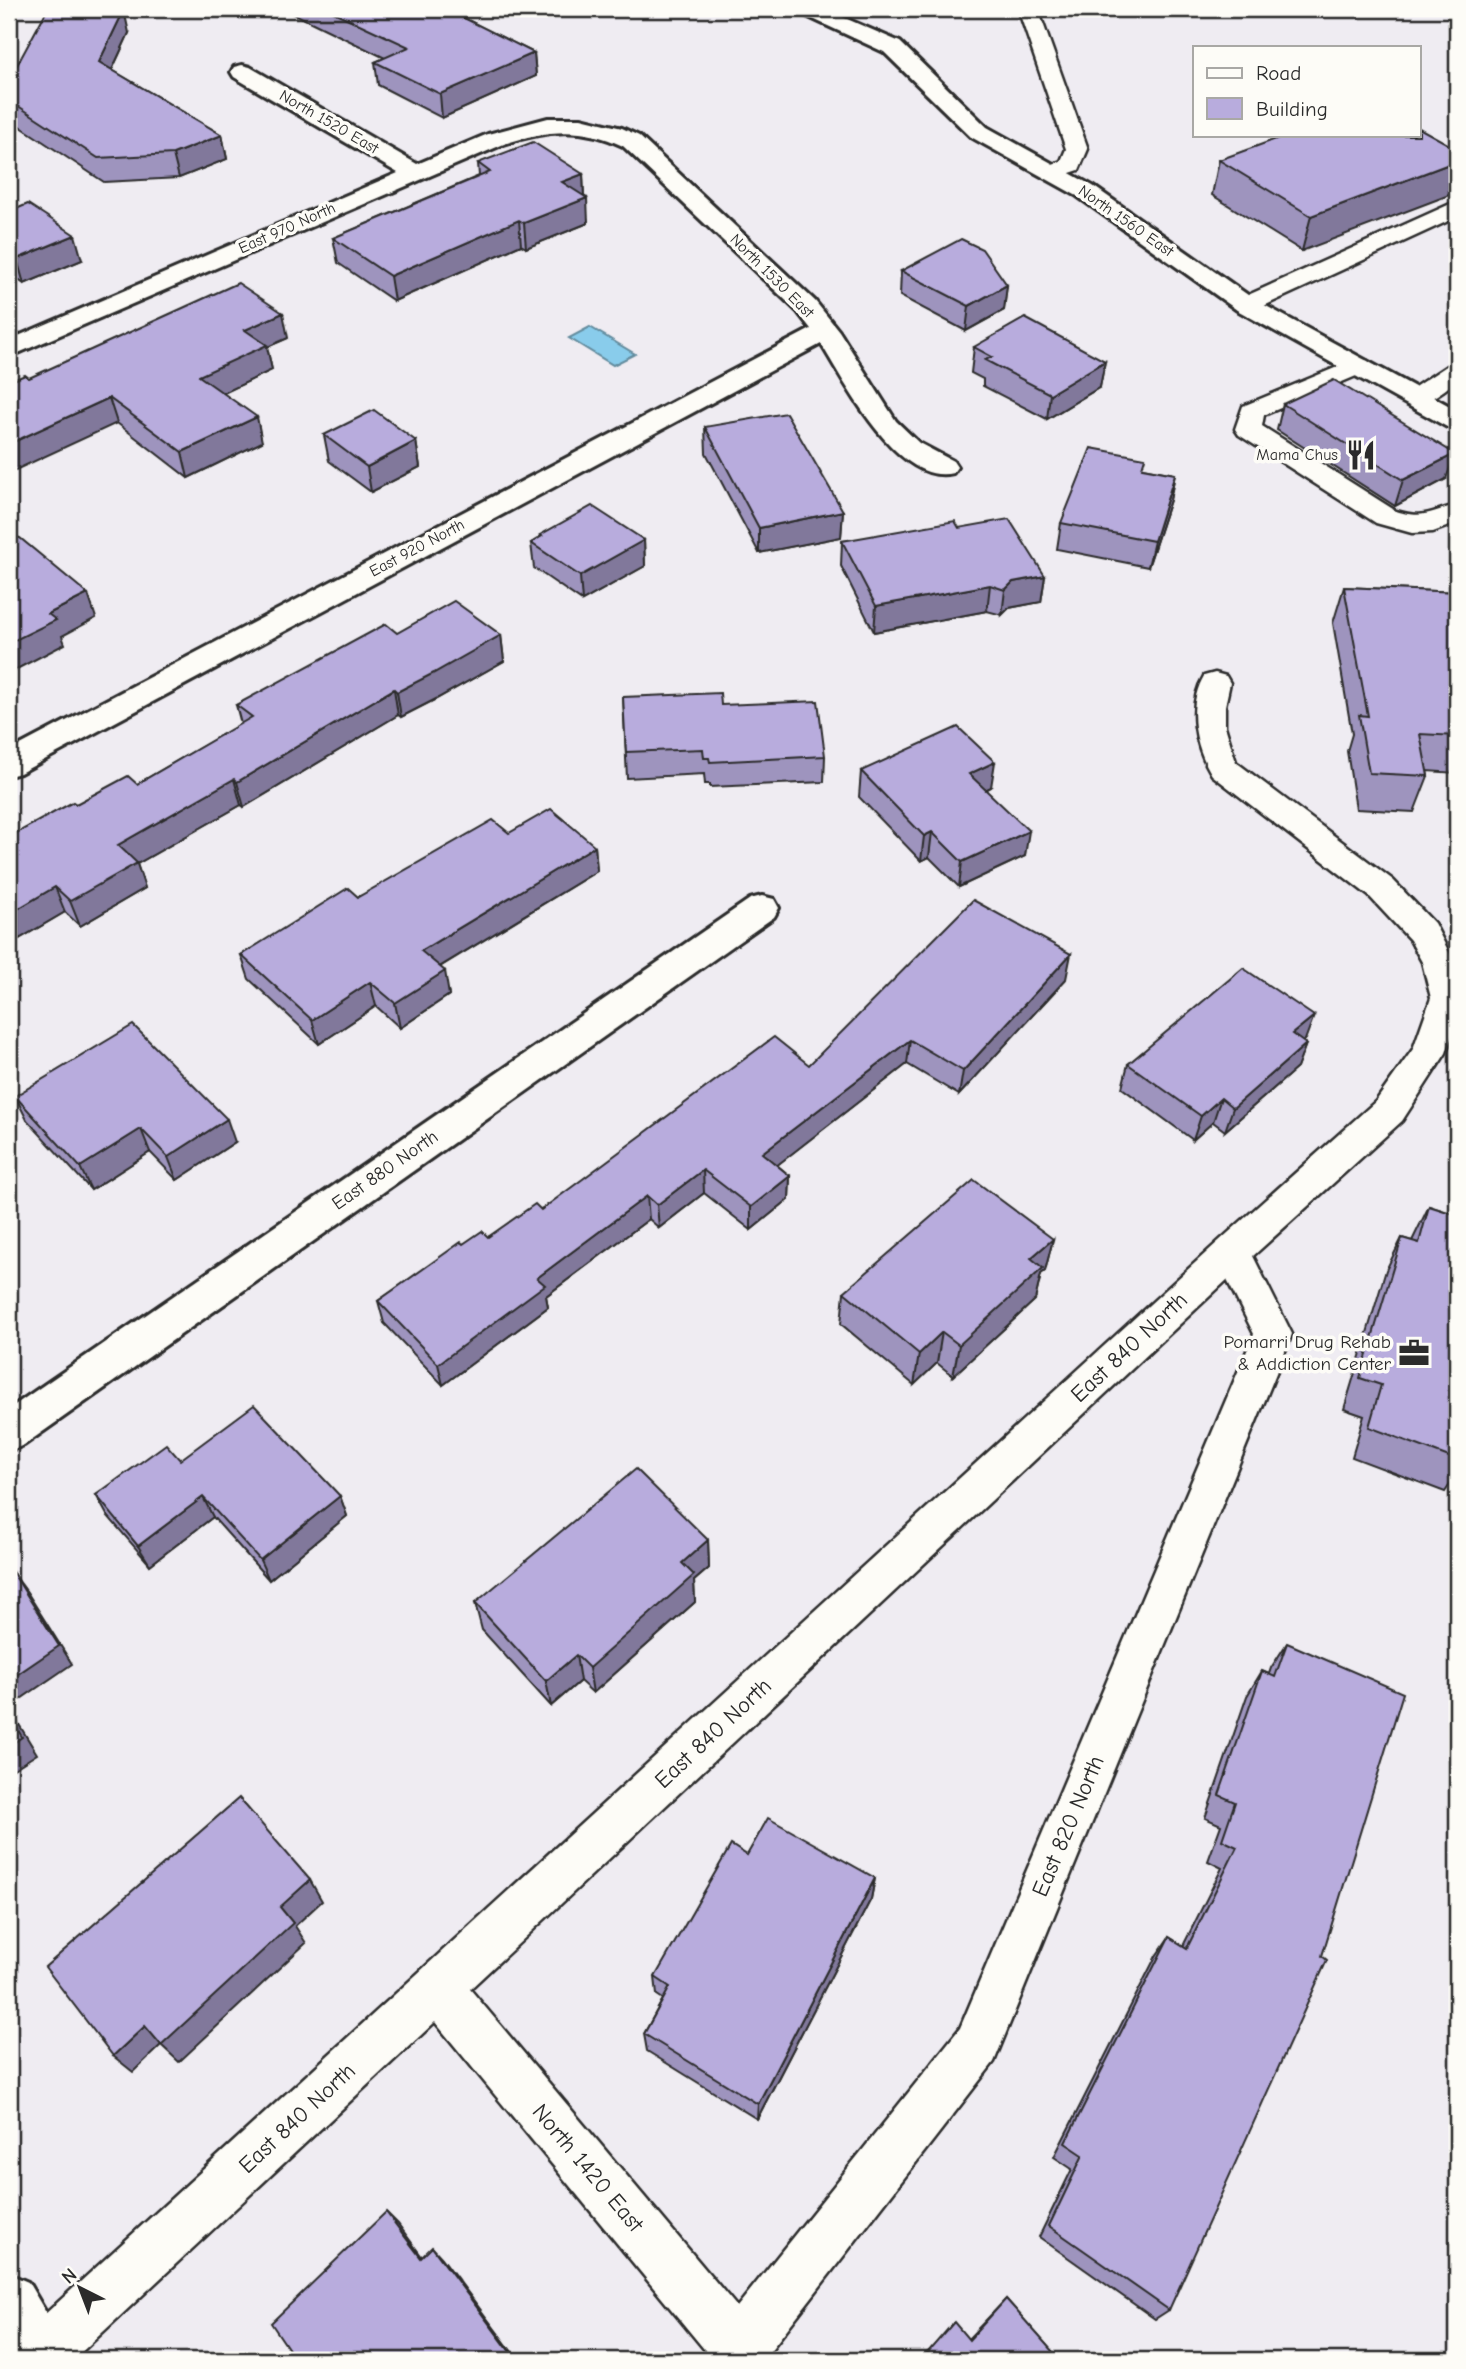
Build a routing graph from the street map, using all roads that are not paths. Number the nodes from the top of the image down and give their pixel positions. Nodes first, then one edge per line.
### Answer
1 (807, 9) edge
2 (1028, 9) edge
3 (242, 72) dead end
4 (570, 123) joint
5 (1052, 172) junction
6 (415, 173) junction
7 (1457, 208) edge
8 (1246, 305) junction
9 (826, 331) junction
10 (9, 349) edge
11 (1359, 366) junction
12 (1457, 370) edge
13 (1416, 397) junction
14 (1457, 421) edge
15 (943, 467) dead end
16 (1457, 513) edge
17 (1215, 683) dead end
18 (9, 765) edge
19 (762, 908) dead end
20 (1232, 1252) junction
21 (9, 1432) edge
22 (438, 1988) junction
23 (9, 2301) edge
24 (738, 2349) joint
25 (41, 2358) edge

1 - 5 street, North 1560 East
2 - 5 lane
3 - 6 street, North 1520 East
4 - 6 street, East 970 North
4 - 9 street, North 1530 East
5 - 8 street, North 1560 East
6 - 10 street, East 970 North
7 - 8 lane
8 - 11 street, North 1560 East
9 - 15 street, North 1530 East
9 - 18 street, East 920 North
11 - 13 street, North 1560 East
11 - 16 lane
12 - 13 lane
13 - 14 street, North 1560 East
17 - 20 lane, East 840 North
19 - 21 street, East 880 North
20 - 22 lane, East 840 North
20 - 24 lane, East 820 North
22 - 24 lane, North 1420 East
22 - 25 lane, East 840 North
23 - 25 street

